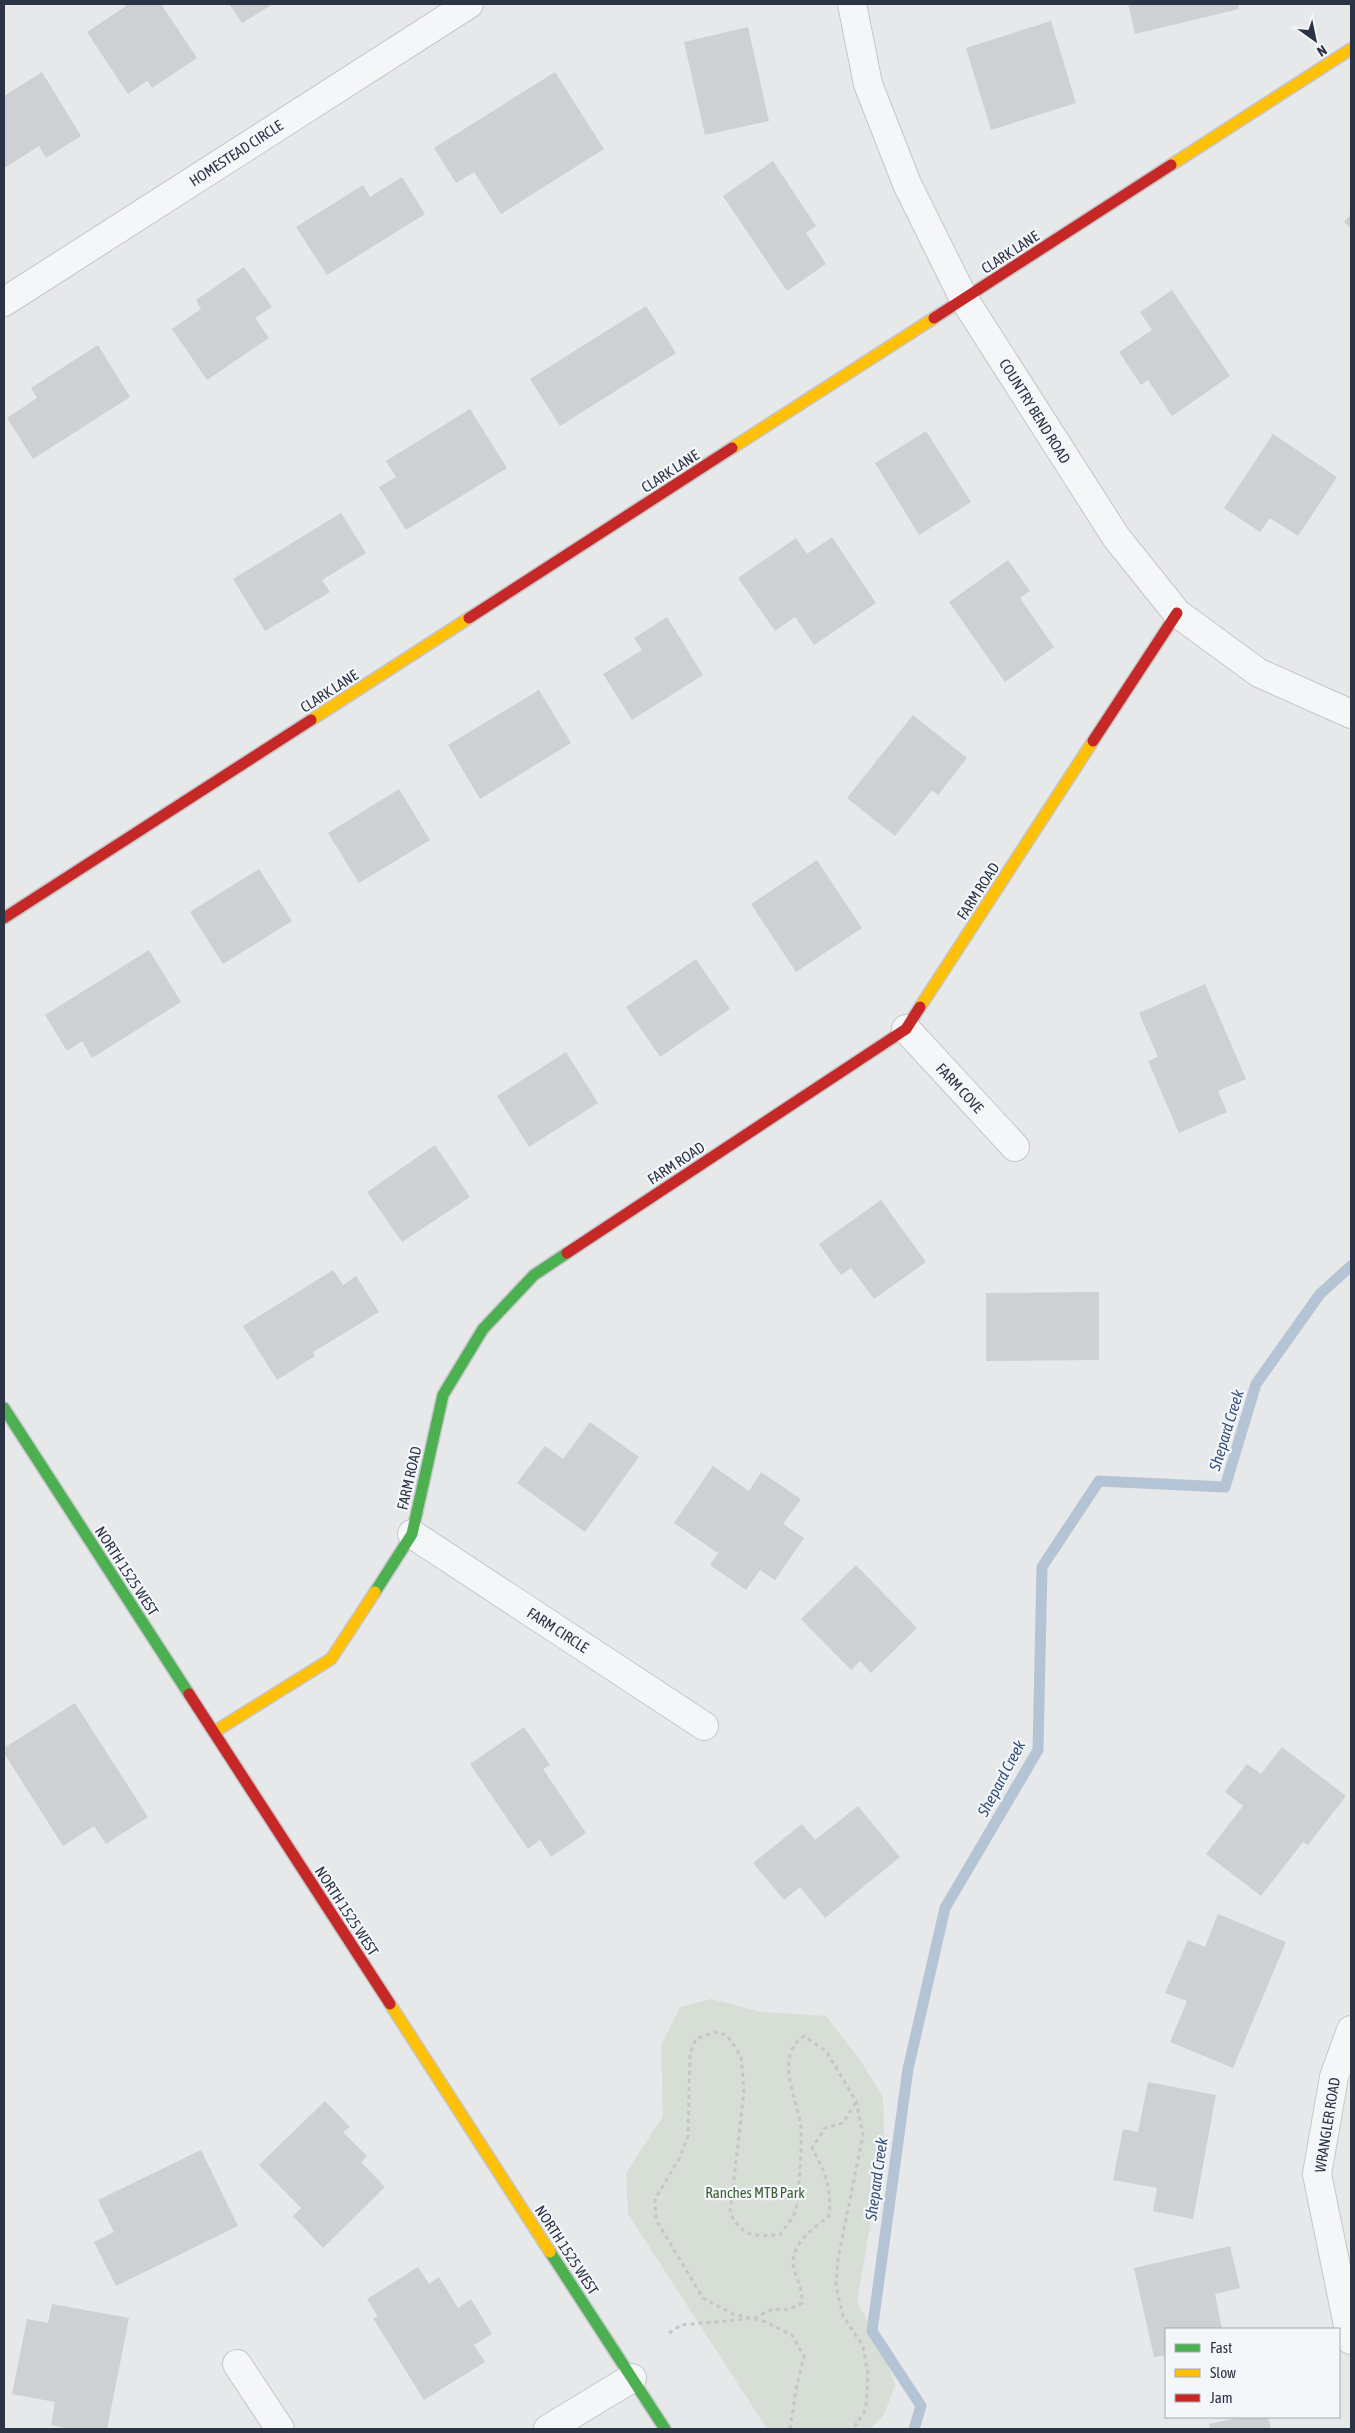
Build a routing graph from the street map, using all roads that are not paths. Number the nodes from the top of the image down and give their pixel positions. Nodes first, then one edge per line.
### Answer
1 (468, 4) edge
2 (852, 4) edge
3 (1351, 48) edge
4 (964, 299) junction
5 (4, 302) edge
6 (1177, 613) junction
7 (1351, 714) edge
8 (4, 918) edge
9 (906, 1029) junction
10 (1015, 1147) dead end
11 (4, 1408) edge
12 (412, 1534) junction
13 (704, 1726) dead end
14 (214, 1732) junction
15 (1351, 2030) edge
16 (1351, 2340) edge
17 (237, 2364) dead end
18 (632, 2378) junction
19 (280, 2429) edge
20 (548, 2429) edge
21 (665, 2429) edge

1 - 5 street, HOMESTEAD CIRCLE
2 - 4 street, COUNTRY BEND ROAD
3 - 4 street, CLARK LANE
4 - 6 street, COUNTRY BEND ROAD
4 - 8 street, CLARK LANE
6 - 7 street, COUNTRY BEND ROAD
6 - 9 street, FARM ROAD
9 - 10 street, FARM COVE
9 - 12 street, FARM ROAD
11 - 14 street, NORTH 1525 WEST
12 - 13 street, FARM CIRCLE
12 - 14 street, FARM ROAD
14 - 18 street, NORTH 1525 WEST
15 - 16 street, WRANGLER ROAD
17 - 19 street
18 - 20 street
18 - 21 street, NORTH 1525 WEST

